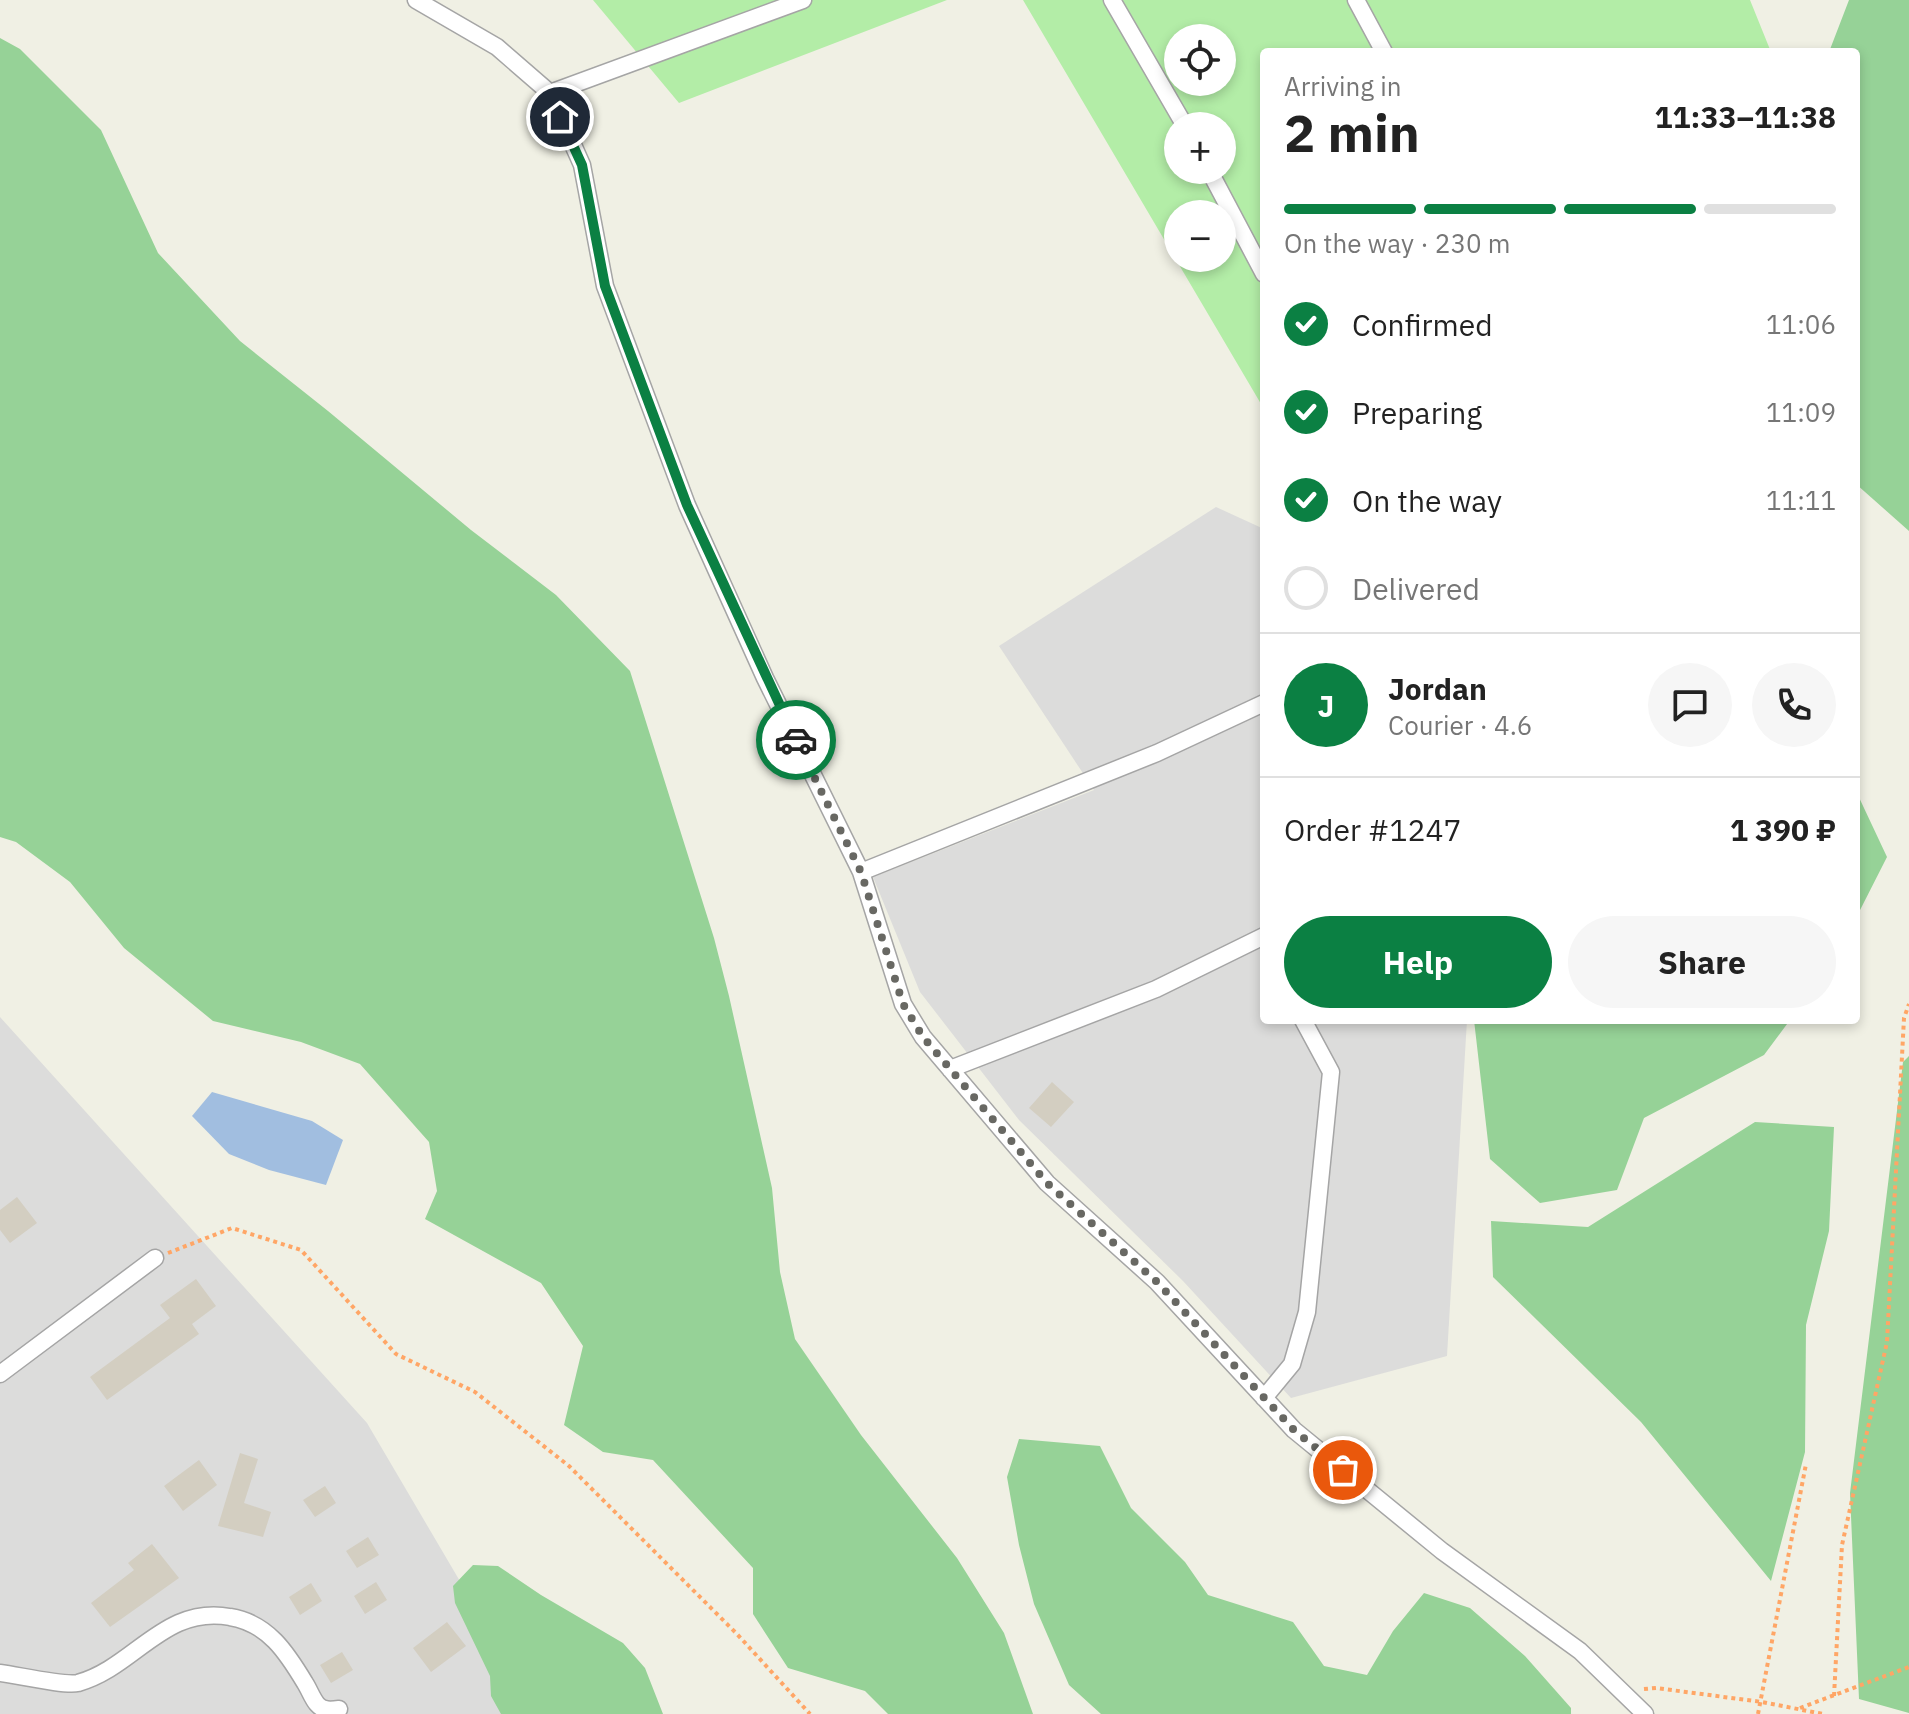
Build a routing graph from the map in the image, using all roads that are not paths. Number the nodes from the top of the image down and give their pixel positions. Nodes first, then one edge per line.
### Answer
1 (803, 0) edge
2 (1112, 0) edge
3 (1356, 0) edge
4 (420, 1) edge
5 (1382, 48) edge
6 (550, 93) junction
7 (1177, 112) edge
8 (1216, 184) edge
9 (1260, 266) edge
10 (1260, 705) edge
11 (861, 872) junction
12 (1260, 943) edge
13 (1305, 1024) edge
14 (950, 1069) junction
15 (155, 1258) road end
16 (0, 1374) edge
17 (1264, 1398) junction
18 (0, 1673) edge
19 (339, 1709) dead end
20 (1645, 1714) edge

1 - 6 street
2 - 7 street
3 - 5 street
4 - 6 street
6 - 11 street
8 - 9 street
10 - 11 street
11 - 14 street
12 - 14 street
13 - 17 street
14 - 17 street
15 - 16 street
17 - 20 street
18 - 19 street

